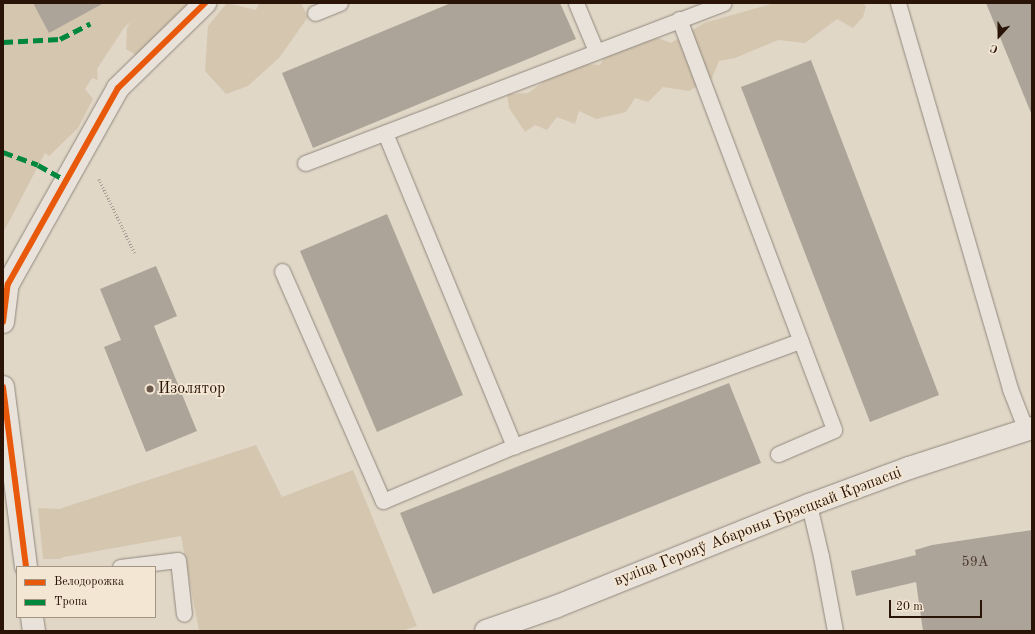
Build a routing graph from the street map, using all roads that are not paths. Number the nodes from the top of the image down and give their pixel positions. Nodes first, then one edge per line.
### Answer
1 (205, 3) edge
2 (340, 3) edge
3 (576, 3) edge
4 (723, 3) edge
5 (898, 3) edge
6 (315, 13) dead end
7 (679, 19) junction
8 (596, 50) junction
9 (385, 133) junction
10 (305, 163) dead end
11 (282, 271) dead end
12 (3, 322) edge
13 (800, 341) junction
14 (3, 387) edge
15 (1029, 429) edge
16 (514, 446) junction
17 (778, 454) dead end
18 (808, 506) junction
19 (26, 566) edge
20 (128, 566) edge
21 (184, 614) dead end
22 (32, 618) edge
23 (34, 631) edge
24 (486, 631) edge
25 (835, 631) edge

1 - 12 street
2 - 6 lane
3 - 8 lane
4 - 7 lane
5 - 15 lane
7 - 8 lane
7 - 13 lane
8 - 9 lane
9 - 10 lane
9 - 16 lane
11 - 16 lane
13 - 16 lane
13 - 17 lane
14 - 19 street
15 - 18 street, вуліца Герояў Абароны Брэсцкай Крэпасці
18 - 24 street, вуліца Герояў Абароны Брэсцкай Крэпасці
18 - 25 lane
20 - 21 lane
22 - 23 street

